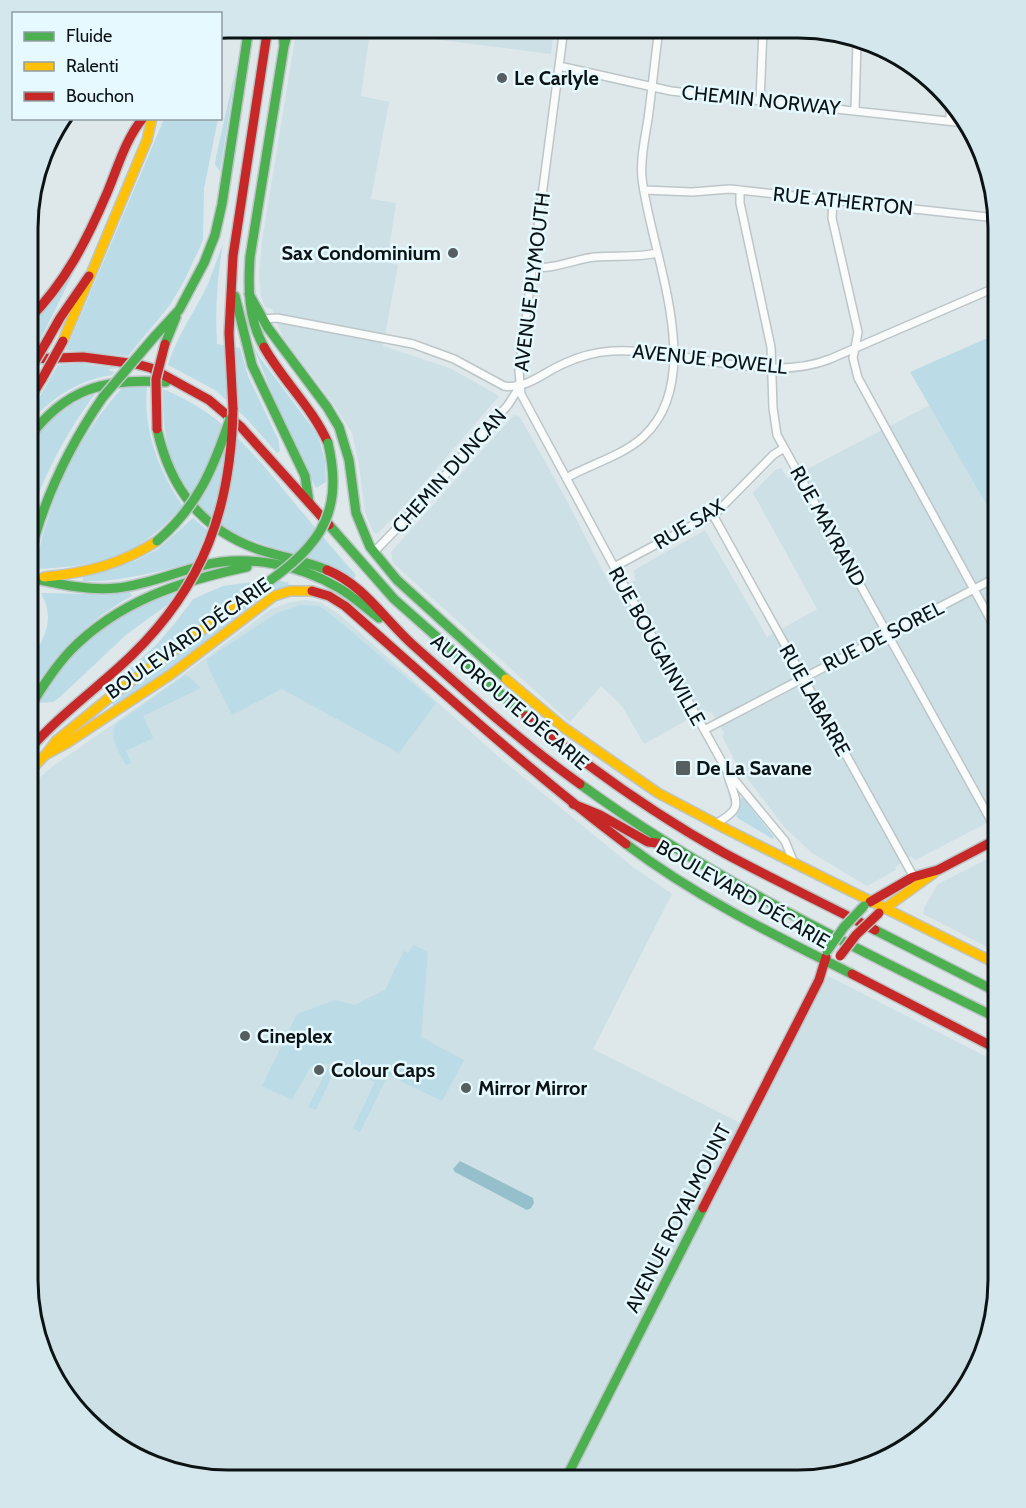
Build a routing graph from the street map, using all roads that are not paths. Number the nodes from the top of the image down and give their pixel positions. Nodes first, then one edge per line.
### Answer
1 (247, 38) edge
2 (266, 38) edge
3 (284, 38) edge
4 (286, 38) edge
5 (563, 38) edge
6 (658, 38) edge
7 (763, 38) edge
8 (284, 46) junction
9 (857, 47) edge
10 (559, 66) junction
11 (652, 87) junction
12 (760, 100) junction
13 (855, 110) junction
14 (950, 114) edge
15 (141, 120) edge
16 (152, 120) edge
17 (950, 121) junction
18 (956, 122) edge
19 (644, 190) junction
20 (740, 190) junction
21 (833, 200) junction
22 (988, 217) edge
23 (657, 253) junction
24 (533, 267) junction
25 (89, 276) junction
26 (232, 279) junction
27 (988, 291) edge
28 (249, 294) junction
29 (38, 309) edge
30 (179, 310) junction
31 (263, 320) junction
32 (855, 348) junction
33 (673, 355) junction
34 (38, 356) edge
35 (50, 357) junction
36 (38, 358) edge
37 (38, 361) edge
38 (772, 368) junction
39 (180, 384) junction
40 (38, 386) edge
41 (520, 386) junction
42 (234, 409) junction
43 (38, 425) edge
44 (784, 448) junction
45 (566, 478) junction
46 (309, 502) junction
47 (713, 515) junction
48 (589, 520) joint
49 (38, 523) edge
50 (374, 552) junction
51 (266, 564) junction
52 (614, 567) junction
53 (38, 576) edge
54 (38, 579) edge
55 (988, 582) edge
56 (974, 589) junction
57 (988, 615) edge
58 (888, 634) junction
59 (408, 639) junction
60 (802, 678) junction
61 (38, 694) edge
62 (704, 729) junction
63 (38, 740) edge
64 (45, 755) junction
65 (38, 762) edge
66 (727, 771) junction
67 (573, 804) junction
68 (988, 816) edge
69 (715, 824) junction
70 (988, 842) edge
71 (668, 844) junction
72 (794, 862) junction
73 (916, 882) junction
74 (868, 903) junction
75 (883, 910) junction
76 (988, 959) edge
77 (828, 962) junction
78 (988, 987) edge
79 (988, 1013) edge
80 (988, 1044) edge
81 (570, 1470) edge

1 - 30 main road
2 - 26 main road
3 - 8 main road
4 - 8 main road
5 - 10 street, AVENUE PLYMOUTH
6 - 11 street
7 - 12 street
8 - 28 main road
9 - 13 street
10 - 11 street, CHEMIN NORWAY
10 - 24 street, AVENUE PLYMOUTH
11 - 12 street, CHEMIN NORWAY
11 - 19 street
12 - 13 street, CHEMIN NORWAY
13 - 17 street, CHEMIN NORWAY
14 - 17 street
15 - 29 main road
16 - 25 main road
17 - 18 street, CHEMIN NORWAY
19 - 20 street, RUE ATHERTON
19 - 23 street
20 - 21 street, RUE ATHERTON
20 - 38 street, RUE MAYRAND
21 - 22 street, RUE ATHERTON
21 - 32 street
23 - 24 street
23 - 33 street
24 - 41 street, AVENUE PLYMOUTH
25 - 34 main road, bridge
25 - 40 main road, bridge
26 - 42 main road
26 - 46 main road
27 - 32 street, AVENUE POWELL
28 - 31 main road
28 - 64 main road, bridge
30 - 49 main road, bridge
30 - 59 main road, AUTOROUTE DÉCARIE, bridge
31 - 41 street
31 - 50 main road
32 - 38 street, AVENUE POWELL
32 - 56 street
33 - 38 street, AVENUE POWELL
33 - 41 street, AVENUE POWELL
33 - 45 street
35 - 36 main road
35 - 37 main road
35 - 39 main road, AUTOROUTE DÉCARIE
38 - 44 street, RUE MAYRAND
39 - 43 main road
39 - 46 main road, AUTOROUTE DÉCARIE
41 - 45 street, AVENUE PLYMOUTH
41 - 50 street, CHEMIN DUNCAN
42 - 53 main road, bridge
42 - 63 main road, bridge
44 - 47 street, RUE SAX
44 - 58 street, RUE MAYRAND
45 - 48 street, AVENUE PLYMOUTH
46 - 78 main road, AUTOROUTE DÉCARIE
47 - 52 street, RUE SAX
47 - 60 street, RUE LABARRE
48 - 52 street, RUE BOUGAINVILLE
50 - 69 main road
51 - 54 main road
51 - 59 main road
51 - 61 main road
52 - 62 street, RUE BOUGAINVILLE
55 - 56 street, RUE DE SOREL
56 - 57 street
56 - 58 street, RUE DE SOREL
58 - 60 street, RUE DE SOREL
58 - 68 street, RUE MAYRAND
59 - 71 main road, AUTOROUTE DÉCARIE
60 - 62 street, RUE DE SOREL
60 - 73 street, RUE LABARRE
62 - 66 street, RUE BOUGAINVILLE
64 - 65 main road, BOULEVARD DÉCARIE
64 - 67 main road, BOULEVARD DÉCARIE
66 - 69 street, RUE BOUGAINVILLE
66 - 72 street, RUE BOUGAINVILLE
67 - 71 main road
67 - 77 main road, BOULEVARD DÉCARIE
69 - 72 main road
70 - 73 main road
71 - 79 main road, AUTOROUTE DÉCARIE
72 - 74 main road
73 - 74 main road
73 - 75 main road
74 - 75 main road
74 - 77 main road, bridge
75 - 76 main road
75 - 77 main road, bridge
77 - 80 main road, BOULEVARD DÉCARIE
77 - 81 main road, AVENUE ROYALMOUNT

